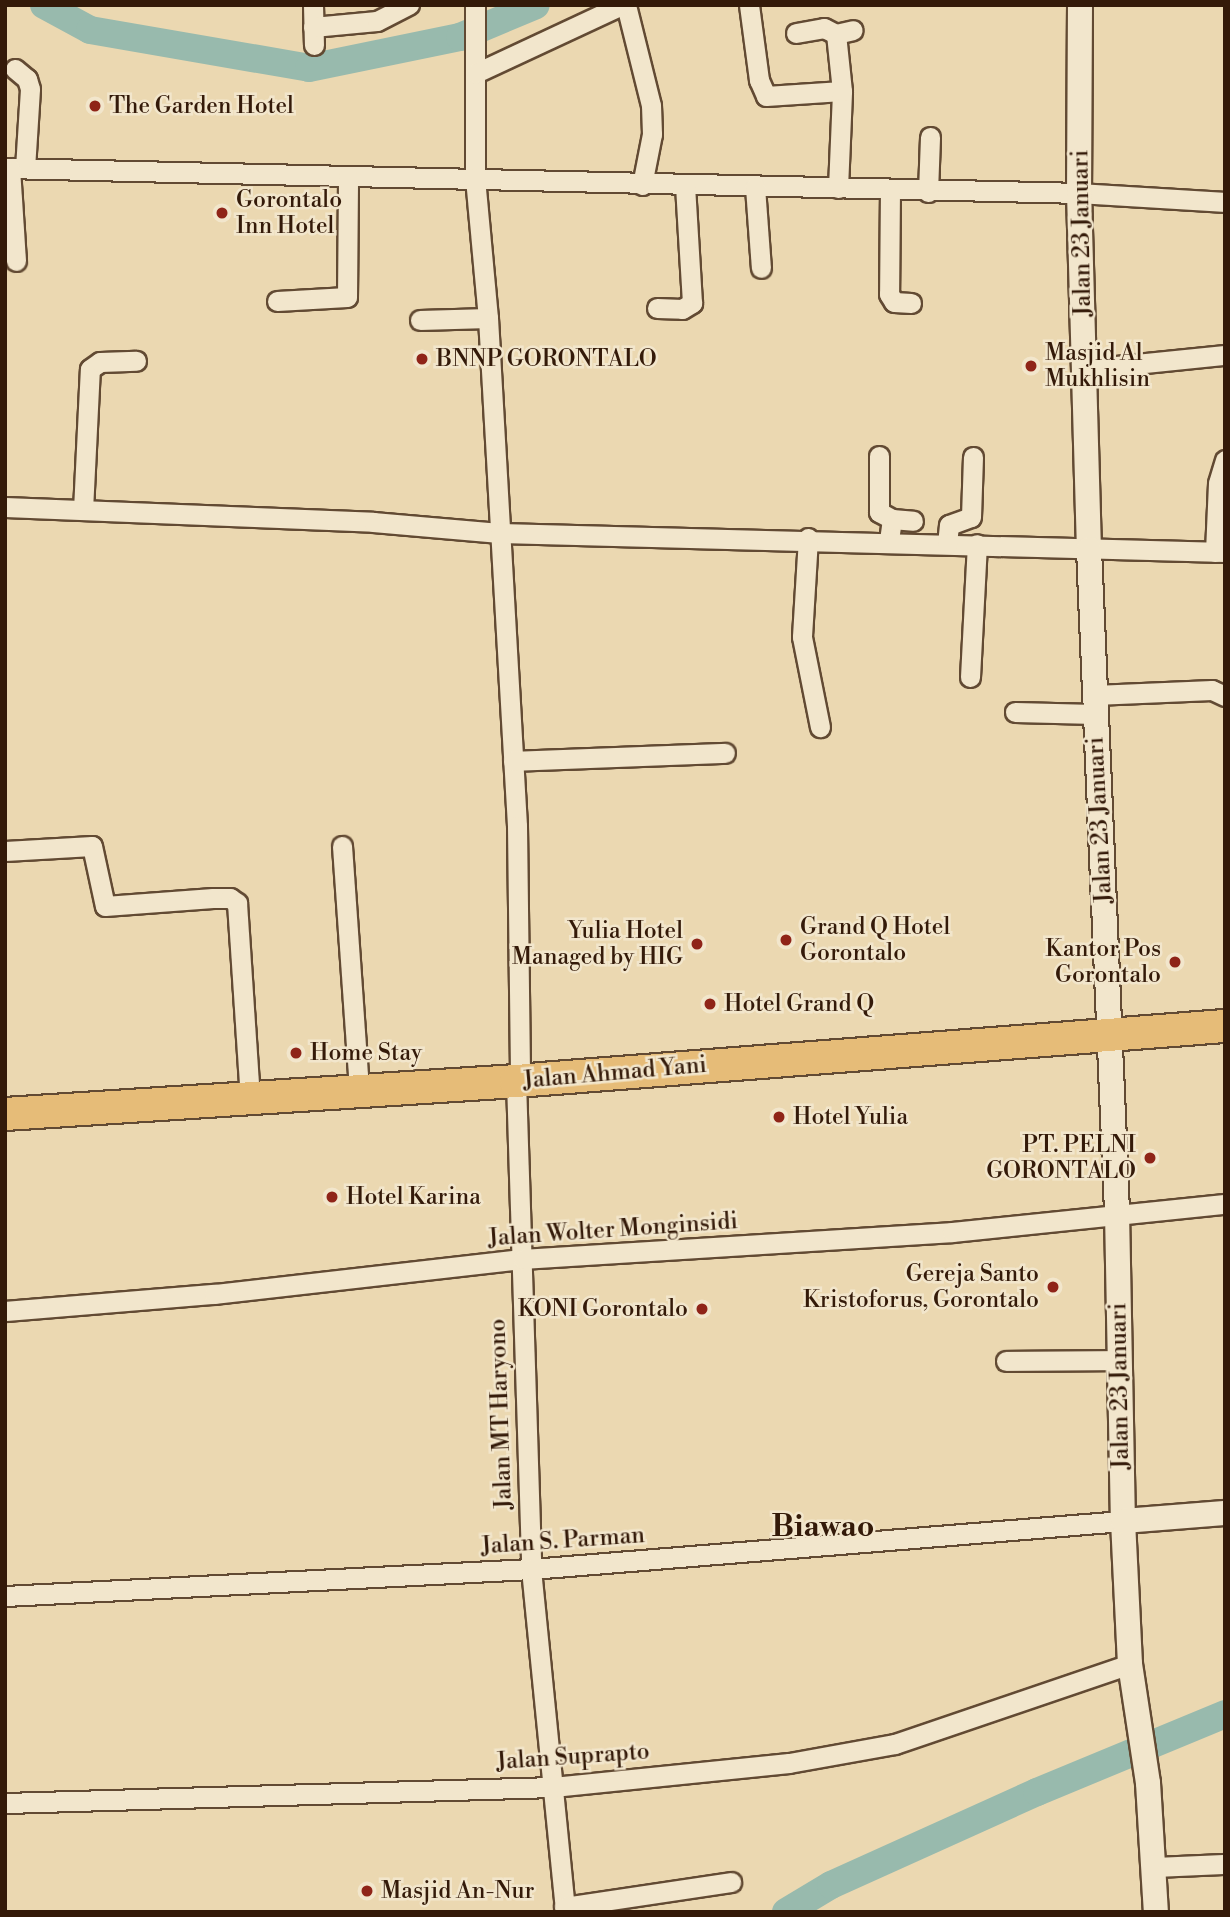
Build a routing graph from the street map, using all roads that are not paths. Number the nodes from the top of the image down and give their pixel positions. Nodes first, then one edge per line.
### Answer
1 (313, 5) edge
2 (409, 5) edge
3 (475, 5) edge
4 (624, 5) edge
5 (749, 5) edge
6 (1080, 5) edge
7 (796, 33) dead end
8 (15, 69) dead end
9 (476, 73) junction
10 (842, 91) junction
11 (930, 138) dead end
12 (13, 169) edge
13 (348, 177) junction
14 (475, 178) junction
15 (642, 185) junction
16 (685, 186) junction
17 (755, 187) junction
18 (838, 188) junction
19 (890, 189) junction
20 (928, 192) junction
21 (1079, 193) junction
22 (1225, 202) edge
23 (16, 261) dead end
24 (761, 268) dead end
25 (277, 301) dead end
26 (911, 303) dead end
27 (657, 309) dead end
28 (488, 318) junction
29 (420, 320) dead end
30 (1225, 355) edge
31 (136, 361) dead end
32 (1086, 369) junction
33 (879, 456) dead end
34 (973, 457) dead end
35 (1225, 460) edge
36 (5, 507) edge
37 (83, 510) junction
38 (892, 519) junction
39 (913, 521) dead end
40 (500, 533) junction
41 (808, 538) junction
42 (889, 541) junction
43 (947, 544) junction
44 (977, 544) junction
45 (1089, 549) junction
46 (1220, 552) edge
47 (970, 677) dead end
48 (1225, 696) edge
49 (1095, 705) junction
50 (1015, 712) dead end
51 (820, 727) dead end
52 (725, 753) dead end
53 (513, 761) junction
54 (342, 846) dead end
55 (5, 851) edge
56 (1225, 1011) edge
57 (1225, 1026) edge
58 (1109, 1028) junction
59 (518, 1074) junction
60 (358, 1076) junction
61 (404, 1081) junction
62 (248, 1083) junction
63 (208, 1094) junction
64 (5, 1099) edge
65 (5, 1114) edge
66 (1225, 1204) edge
67 (1118, 1212) junction
68 (523, 1259) junction
69 (5, 1311) edge
70 (1119, 1360) junction
71 (1006, 1361) dead end
72 (1225, 1513) edge
73 (1123, 1521) junction
74 (531, 1569) junction
75 (5, 1596) edge
76 (1130, 1664) junction
77 (553, 1787) junction
78 (5, 1803) edge
79 (1225, 1864) edge
80 (1153, 1867) junction
81 (731, 1882) dead end
82 (565, 1909) edge
83 (1156, 1912) edge

1 - 2 street
3 - 9 street, Jalan MT Haryono
4 - 9 street
4 - 15 street
5 - 10 street
6 - 21 street, Jalan 23 Januari
7 - 10 street
8 - 12 street
9 - 14 street, Jalan MT Haryono
10 - 18 street
11 - 20 street
12 - 13 street
12 - 23 street
13 - 14 street
13 - 25 street
14 - 15 street
14 - 28 street, Jalan MT Haryono
15 - 16 street
16 - 17 street
16 - 27 street
17 - 18 street
17 - 24 street
18 - 19 street
19 - 20 street
19 - 26 street
20 - 21 street
21 - 22 street
21 - 32 street, Jalan 23 Januari
28 - 29 street
28 - 40 street, Jalan MT Haryono
30 - 32 street
31 - 37 street
32 - 45 street, Jalan 23 Januari
33 - 38 street
34 - 43 street
35 - 46 street
36 - 37 street
37 - 40 street
38 - 39 street
38 - 42 street
40 - 41 street
40 - 53 street, Jalan MT Haryono
41 - 42 street
41 - 51 street
42 - 43 street
43 - 44 street
44 - 45 street
44 - 47 street
45 - 46 street
45 - 49 street, Jalan 23 Januari
48 - 49 street
49 - 50 street
49 - 58 street, Jalan 23 Januari
52 - 53 street
53 - 59 street, Jalan MT Haryono
54 - 60 street
55 - 62 street
56 - 58 highway, Jalan Ahmad Yani
57 - 58 highway, Jalan Ahmad Yani
58 - 59 highway, Jalan Ahmad Yani
58 - 67 street, Jalan 23 Januari
59 - 61 highway, Jalan Ahmad Yani
59 - 68 street, Jalan MT Haryono
60 - 61 highway, Jalan Ahmad Yani
60 - 62 highway, Jalan Ahmad Yani
61 - 63 highway, Jalan Ahmad Yani
62 - 63 highway, Jalan Ahmad Yani
63 - 64 highway, Jalan Ahmad Yani
63 - 65 highway, Jalan Ahmad Yani
66 - 67 street, Jalan Wolter Monginsidi
67 - 68 street, Jalan Wolter Monginsidi
67 - 70 street, Jalan 23 Januari
68 - 69 street, Jalan Wolter Monginsidi
68 - 74 street, Jalan MT Haryono
70 - 71 street
70 - 73 street, Jalan 23 Januari
72 - 73 street
73 - 74 street, Jalan S. Parman
73 - 76 street, Jalan 23 Januari
74 - 75 street, Jalan S. Parman
74 - 77 street, Jalan MT Haryono
76 - 77 street, Jalan Suprapto
76 - 80 street, Jalan 23 Januari
77 - 78 street, Jalan Suprapto
77 - 82 street, Jalan MT Haryono
79 - 80 street
80 - 83 street, Jalan 23 Januari
81 - 82 street

